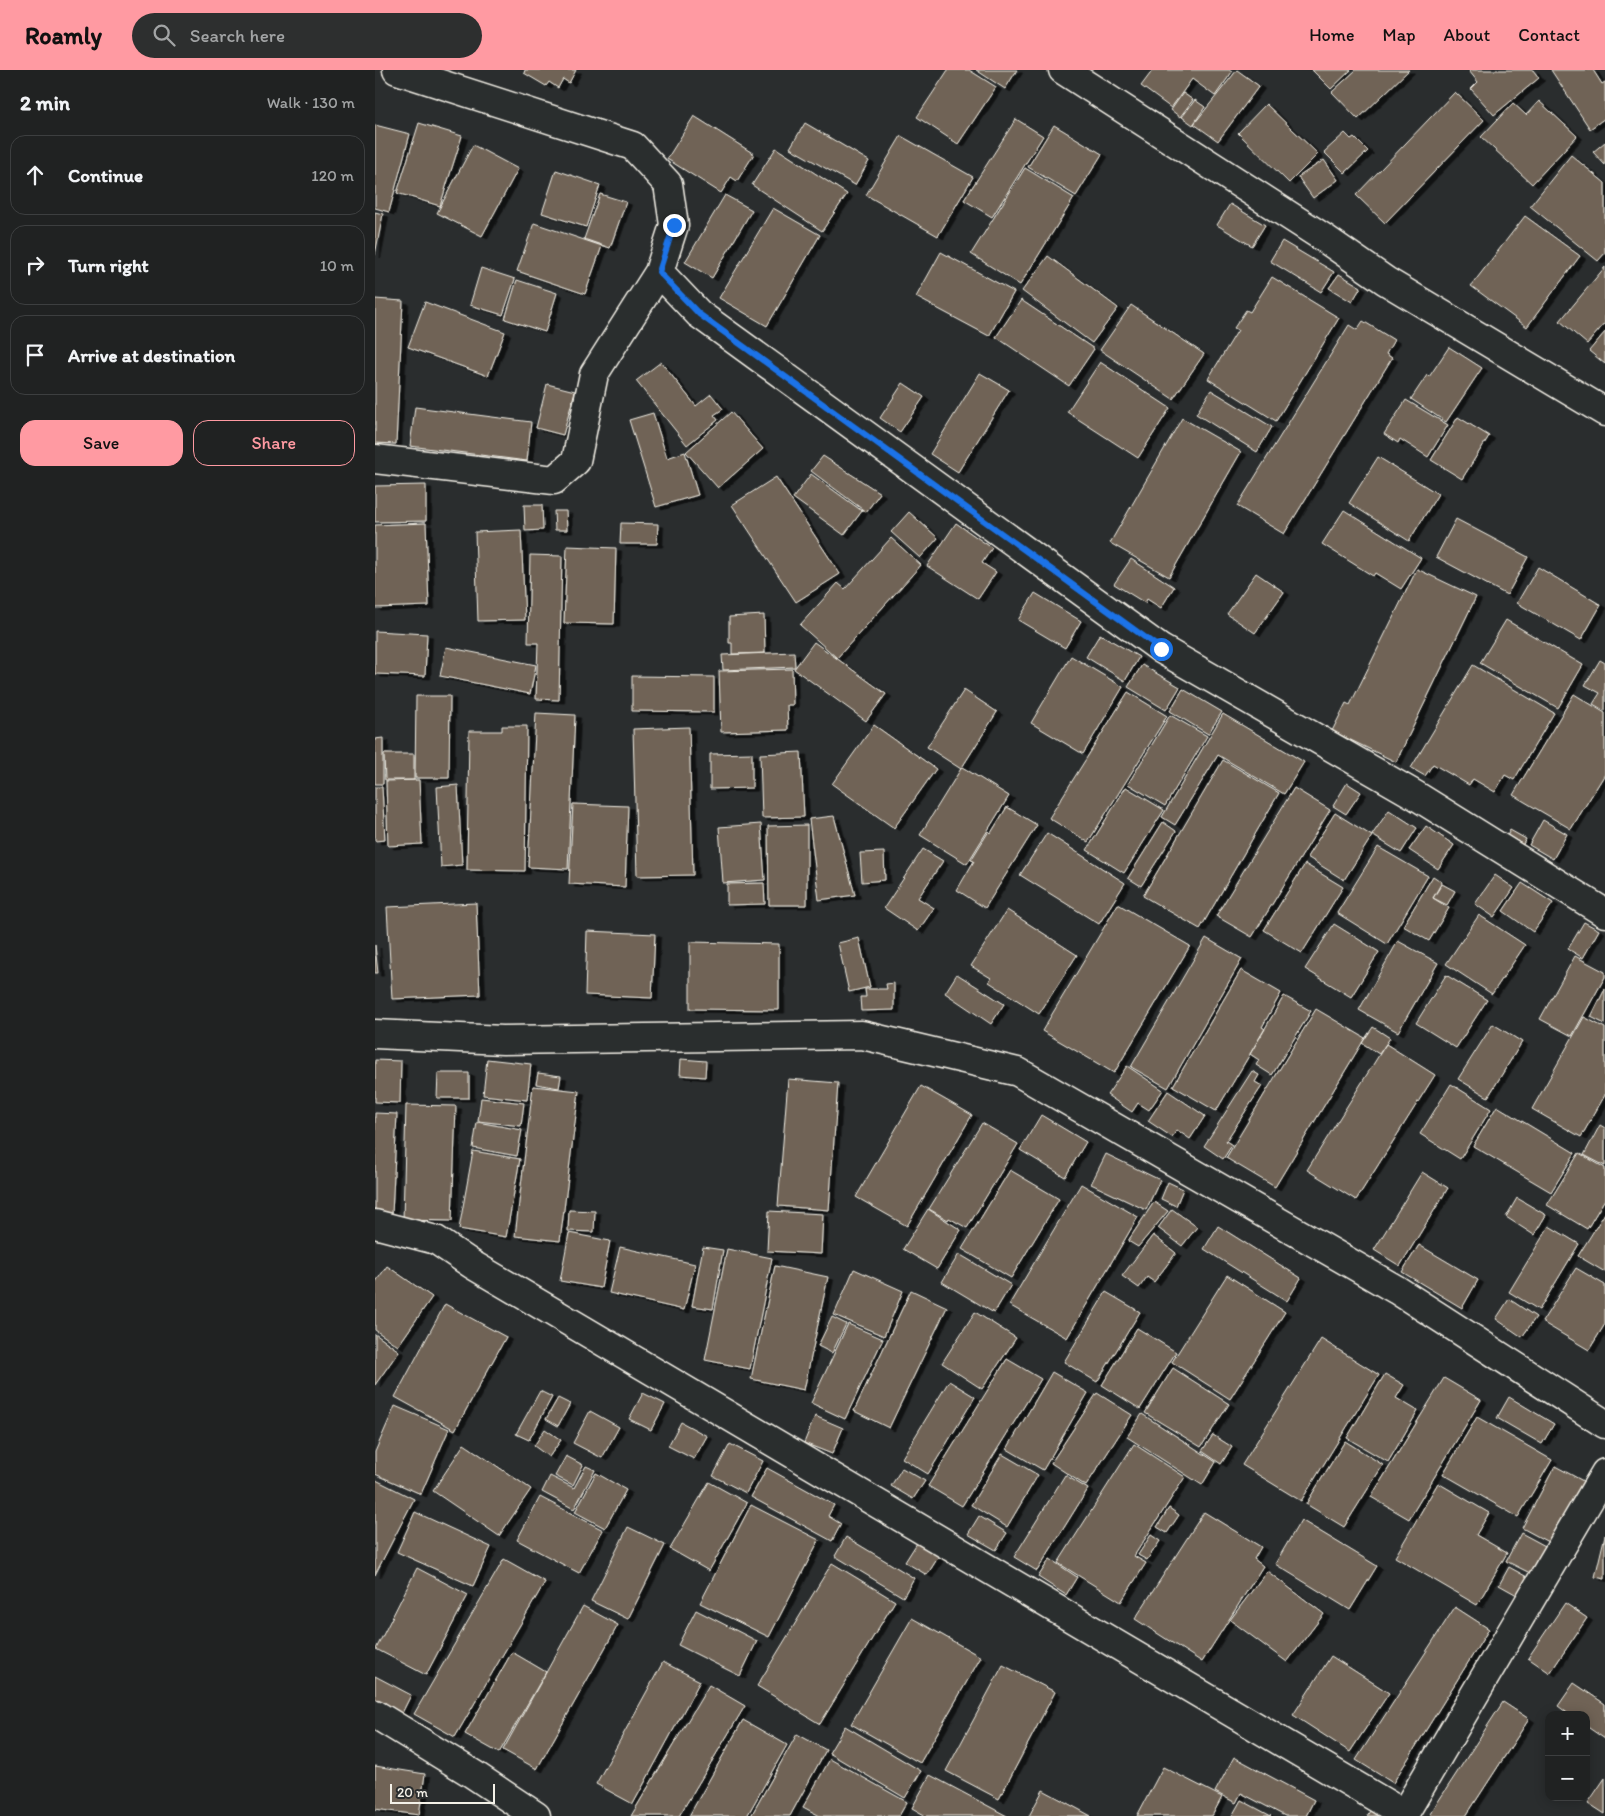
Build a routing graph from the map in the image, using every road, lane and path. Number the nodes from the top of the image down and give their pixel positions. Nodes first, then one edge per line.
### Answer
1 (397, 70) edge
2 (1063, 70) edge
3 (659, 272) junction
4 (1605, 412) edge
5 (375, 459) edge
6 (1605, 914) edge
7 (375, 1034) edge
8 (375, 1224) edge
9 (1605, 1424) edge
10 (1605, 1473) edge
11 (375, 1714) edge
12 (1404, 1815) edge
13 (536, 1816) edge

1 - 3 street
2 - 4 street
3 - 5 street
3 - 6 street
7 - 9 street
8 - 12 street
10 - 12 street
11 - 13 street

